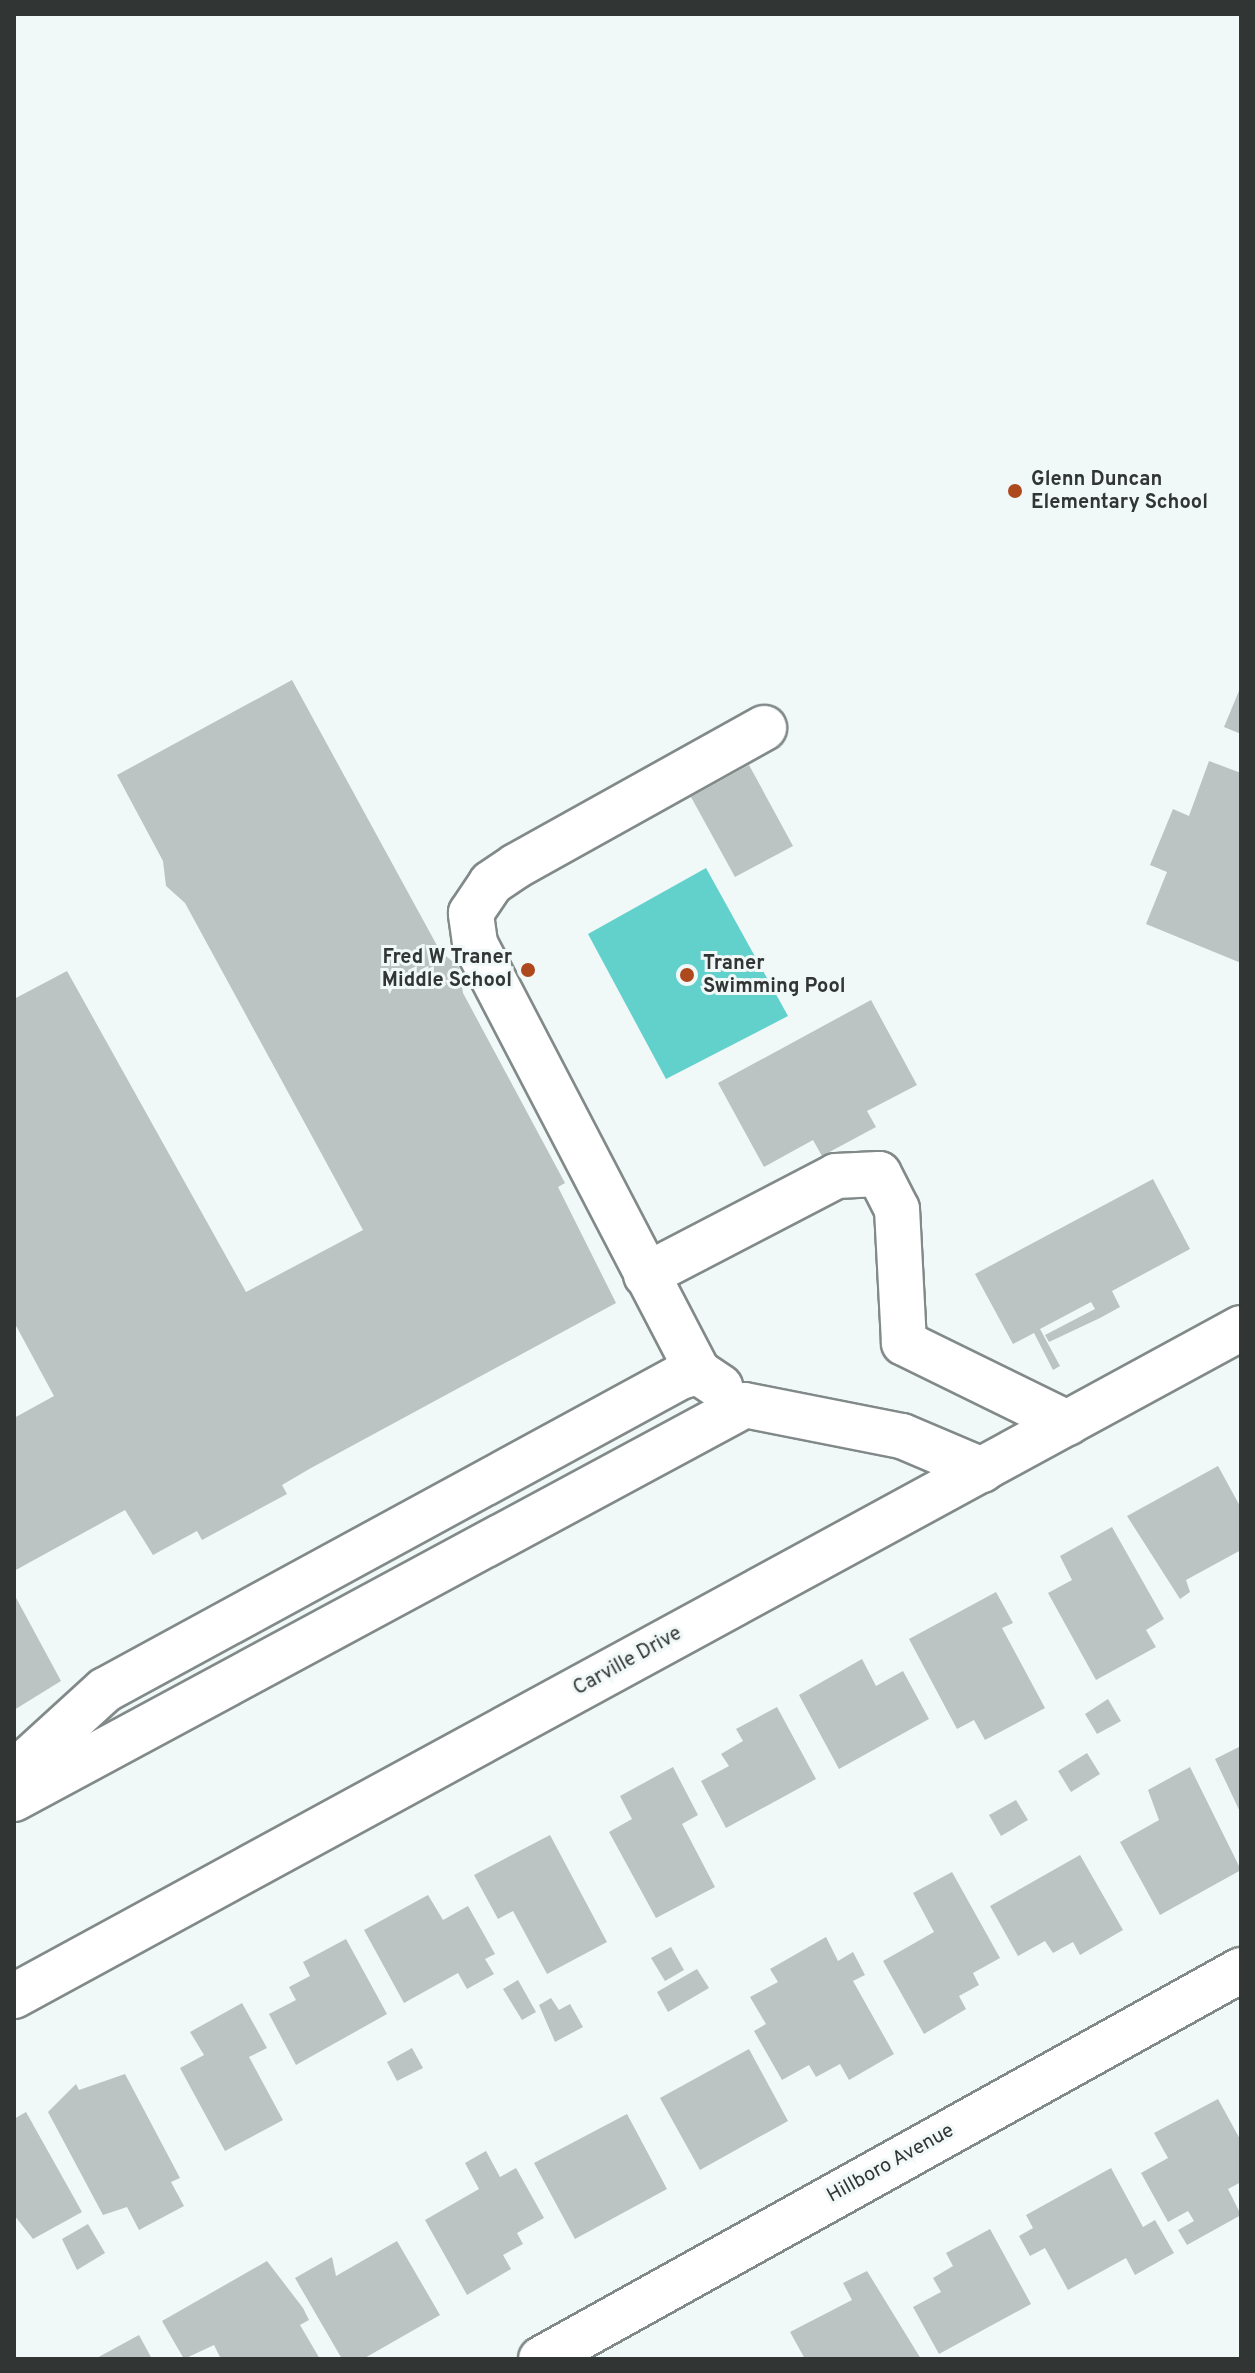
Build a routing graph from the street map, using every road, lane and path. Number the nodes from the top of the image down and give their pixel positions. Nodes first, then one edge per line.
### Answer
1 (764, 728) dead end
2 (646, 1275) junction
3 (1241, 1328) edge
4 (698, 1372) junction
5 (745, 1405) junction
6 (1067, 1423) junction
7 (982, 1470) junction
8 (14, 1773) edge
9 (14, 1799) edge
10 (1241, 1970) edge
11 (14, 1996) edge
12 (541, 2359) edge

1 - 2 street
2 - 4 street
2 - 6 street
3 - 6 street, Carville Drive
4 - 5 street
4 - 8 street
5 - 7 street
5 - 9 street
6 - 7 street, Carville Drive
7 - 11 street, Carville Drive
10 - 12 street, Hillboro Avenue

